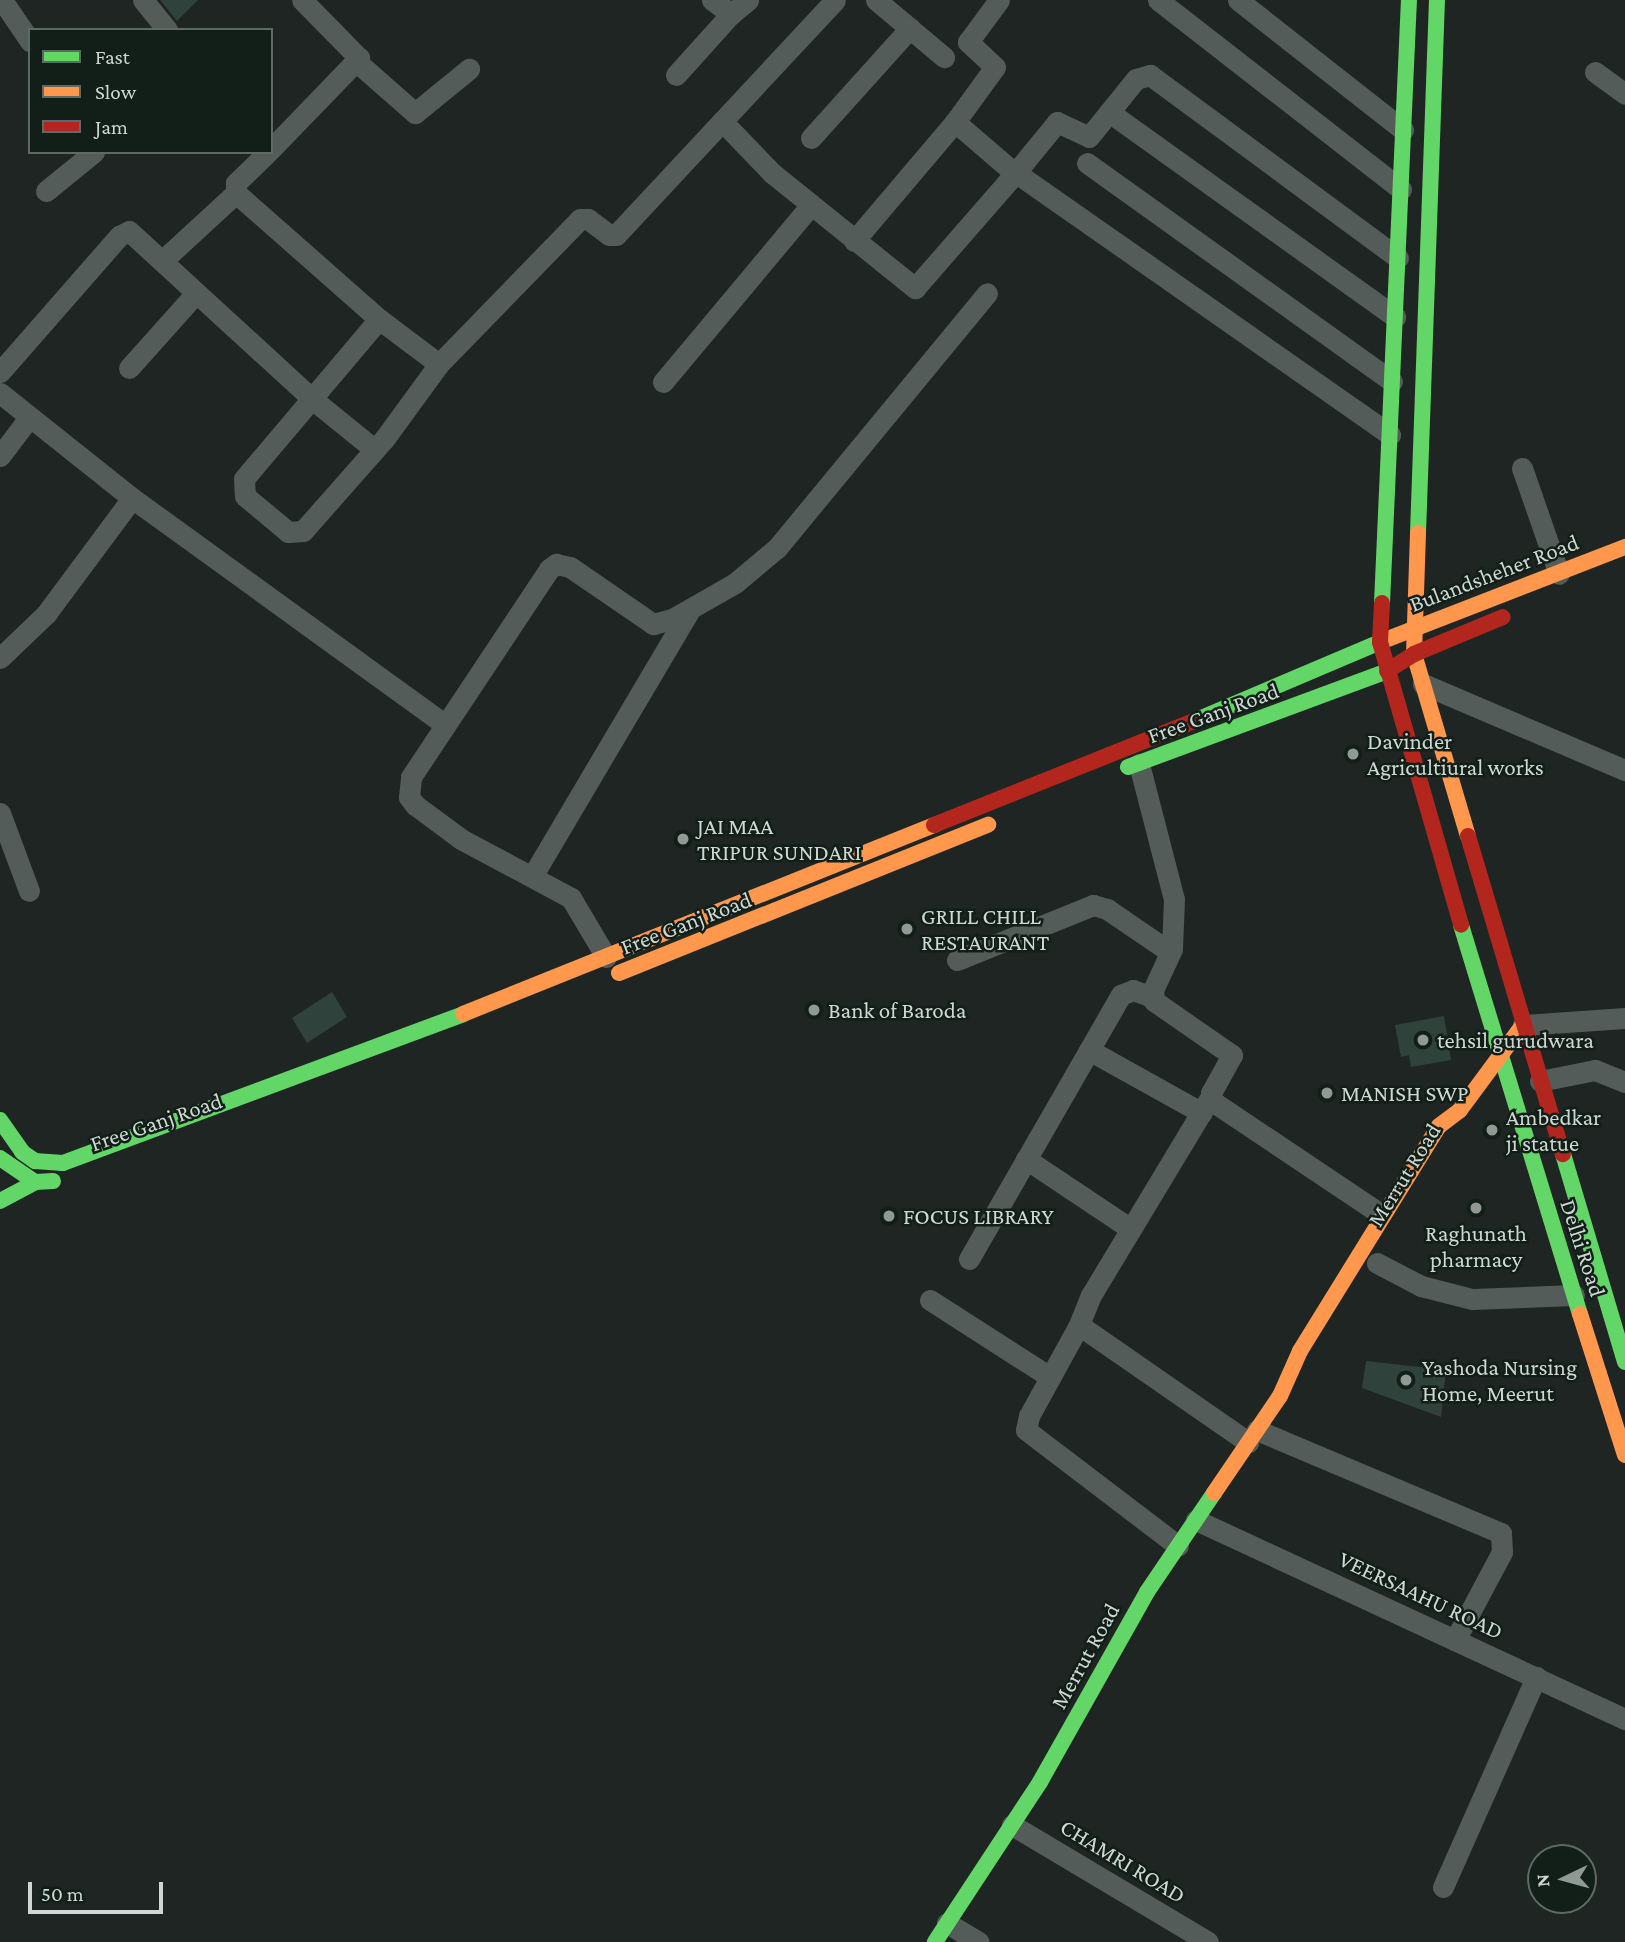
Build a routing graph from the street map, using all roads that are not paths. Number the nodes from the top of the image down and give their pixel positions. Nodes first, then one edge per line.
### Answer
1 (2, 0) edge
2 (143, 0) edge
3 (302, 0) edge
4 (712, 0) edge
5 (748, 0) edge
6 (835, 0) edge
7 (876, 0) edge
8 (999, 0) edge
9 (1158, 0) edge
10 (1238, 0) edge
11 (1409, 0) edge
12 (1437, 0) edge
13 (731, 14) junction
14 (165, 28) edge
15 (910, 28) junction
16 (28, 38) edge
17 (944, 57) dead end
18 (358, 63) junction
19 (469, 69) dead end
20 (1595, 72) dead end
21 (676, 75) dead end
22 (1625, 93) edge
23 (1110, 112) junction
24 (722, 121) junction
25 (955, 122) junction
26 (1404, 130) junction
27 (811, 138) dead end
28 (273, 145) edge
29 (92, 154) edge
30 (264, 154) edge
31 (1087, 163) dead end
32 (1014, 174) junction
33 (1401, 189) junction
34 (46, 191) dead end
35 (236, 193) junction
36 (811, 205) junction
37 (855, 241) junction
38 (1398, 258) junction
39 (162, 261) junction
40 (196, 293) junction
41 (987, 293) dead end
42 (1395, 317) junction
43 (379, 319) junction
44 (439, 364) junction
45 (129, 368) dead end
46 (0, 372) edge
47 (1392, 381) junction
48 (663, 382) dead end
49 (0, 393) edge
50 (311, 398) junction
51 (28, 419) junction
52 (1390, 435) junction
53 (375, 450) junction
54 (0, 456) edge
55 (1522, 468) dead end
56 (132, 498) junction
57 (1625, 547) edge
58 (1559, 574) junction
59 (690, 609) junction
60 (1515, 612) dead end
61 (1415, 626) junction
62 (1380, 642) junction
63 (2, 650) edge
64 (1414, 654) junction
65 (1387, 671) junction
66 (1423, 684) junction
67 (446, 725) junction
68 (1139, 764) junction
69 (1625, 770) edge
70 (1107, 775) dead end
71 (0, 813) edge
72 (1004, 819) dead end
73 (1473, 856) junction
74 (1444, 868) junction
75 (533, 875) junction
76 (29, 891) dead end
77 (1170, 952) junction
78 (606, 957) junction
79 (957, 960) dead end
80 (597, 982) dead end
81 (1152, 997) junction
82 (1625, 1018) edge
83 (1523, 1025) junction
84 (1089, 1050) junction
85 (1498, 1055) junction
86 (1540, 1081) junction
87 (1623, 1087) edge
88 (1206, 1105) junction
89 (1460, 1110) junction
90 (0, 1120) edge
91 (221, 1123) dead end
92 (1460, 1128) dead end
93 (0, 1158) edge
94 (1026, 1159) junction
95 (35, 1182) junction
96 (5, 1202) edge
97 (1381, 1214) junction
98 (1131, 1229) junction
99 (1388, 1245) dead end
100 (969, 1259) dead end
101 (1373, 1269) joint
102 (1574, 1295) junction
103 (930, 1300) dead end
104 (1079, 1325) junction
105 (1625, 1362) edge
106 (1310, 1370) dead end
107 (1050, 1377) junction
108 (1280, 1396) junction
109 (1252, 1436) junction
110 (1625, 1455) edge
111 (1195, 1520) junction
112 (1178, 1546) junction
113 (1455, 1640) junction
114 (1536, 1677) junction
115 (1625, 1718) edge
116 (1012, 1825) junction
117 (1443, 1887) dead end
118 (947, 1923) junction
119 (934, 1942) edge
120 (979, 1942) edge
121 (1208, 1942) edge

1 - 16 street
2 - 14 street
3 - 18 street
4 - 13 street
5 - 13 street
6 - 24 street
7 - 15 street
8 - 25 street
9 - 33 street
10 - 26 street
11 - 26 main road, Delhi Road
12 - 61 main road, Delhi Road
13 - 21 street
15 - 17 street
15 - 27 street
18 - 19 street
18 - 28 street
20 - 22 street
23 - 32 street
23 - 38 street
23 - 42 street
24 - 36 street
24 - 44 street
25 - 32 street
25 - 37 street
26 - 33 main road, Delhi Road
29 - 34 street
30 - 35 street
31 - 47 street
32 - 37 street
32 - 52 street
33 - 38 main road, Delhi Road
35 - 39 street
35 - 43 street
36 - 37 street
36 - 48 street
38 - 42 main road, Delhi Road
39 - 40 street
39 - 46 street
40 - 45 street
40 - 50 street
41 - 59 street
42 - 47 main road, Delhi Road
43 - 44 street
43 - 50 street
44 - 53 street
47 - 52 main road, Delhi Road
49 - 51 street
50 - 53 street
50 - 53 street
51 - 54 street
51 - 56 street
52 - 62 main road, Delhi Road
55 - 58 street
56 - 63 street
56 - 67 street
57 - 58 main road, Bulandsheher Road
58 - 61 main road, Bulandsheher Road
59 - 67 street
59 - 75 street
60 - 64 main road, Free Ganj Road
61 - 62 main road, Bulandsheher Road
61 - 64 main road, Delhi Road
62 - 65 main road, Delhi Road
62 - 78 main road, Bulandsheher Road
64 - 65 main road, Free Ganj Road
64 - 66 main road, Delhi Road
65 - 68 main road, Free Ganj Road
65 - 74 main road, Delhi Road
66 - 69 street
66 - 73 main road, Delhi Road
67 - 75 street
68 - 70 main road, Free Ganj Road
68 - 77 street
71 - 76 street
72 - 80 main road, Free Ganj Road
73 - 74 main road
73 - 83 main road, Delhi Road
74 - 85 main road, Delhi Road
75 - 78 street
77 - 79 street
77 - 81 street
78 - 90 main road, Bulandsheher Road
81 - 84 street
81 - 88 street
82 - 83 street
83 - 85 main road, Merrut Road
83 - 86 main road, Delhi Road
84 - 88 street
84 - 94 street
85 - 89 main road, Merrut Road
85 - 102 main road, Delhi Road
86 - 87 street
86 - 105 main road, Delhi Road
88 - 97 street
88 - 98 street
89 - 92 main road, Merrut Road
89 - 97 main road, Merrut Road
91 - 95 main road, Free Ganj Road
93 - 95 main road
94 - 98 street
94 - 100 street
95 - 96 main road
97 - 108 main road, Merrut Road
98 - 104 street
99 - 101 main road, Merrut Road
101 - 102 street
102 - 110 main road, Delhi Road
103 - 107 street
104 - 107 street
104 - 109 street
106 - 108 main road, Merrut Road
107 - 112 street
108 - 109 main road, Merrut Road
109 - 111 main road, Merrut Road
109 - 113 street
111 - 112 main road, Merrut Road
111 - 113 street, VEERSAAHU ROAD
112 - 116 main road, Merrut Road
113 - 114 street, VEERSAAHU ROAD
114 - 115 street, VEERSAAHU ROAD
114 - 117 street
116 - 118 main road, Merrut Road
116 - 121 street, CHAMRI ROAD
118 - 119 main road, Merrut Road
118 - 120 street

